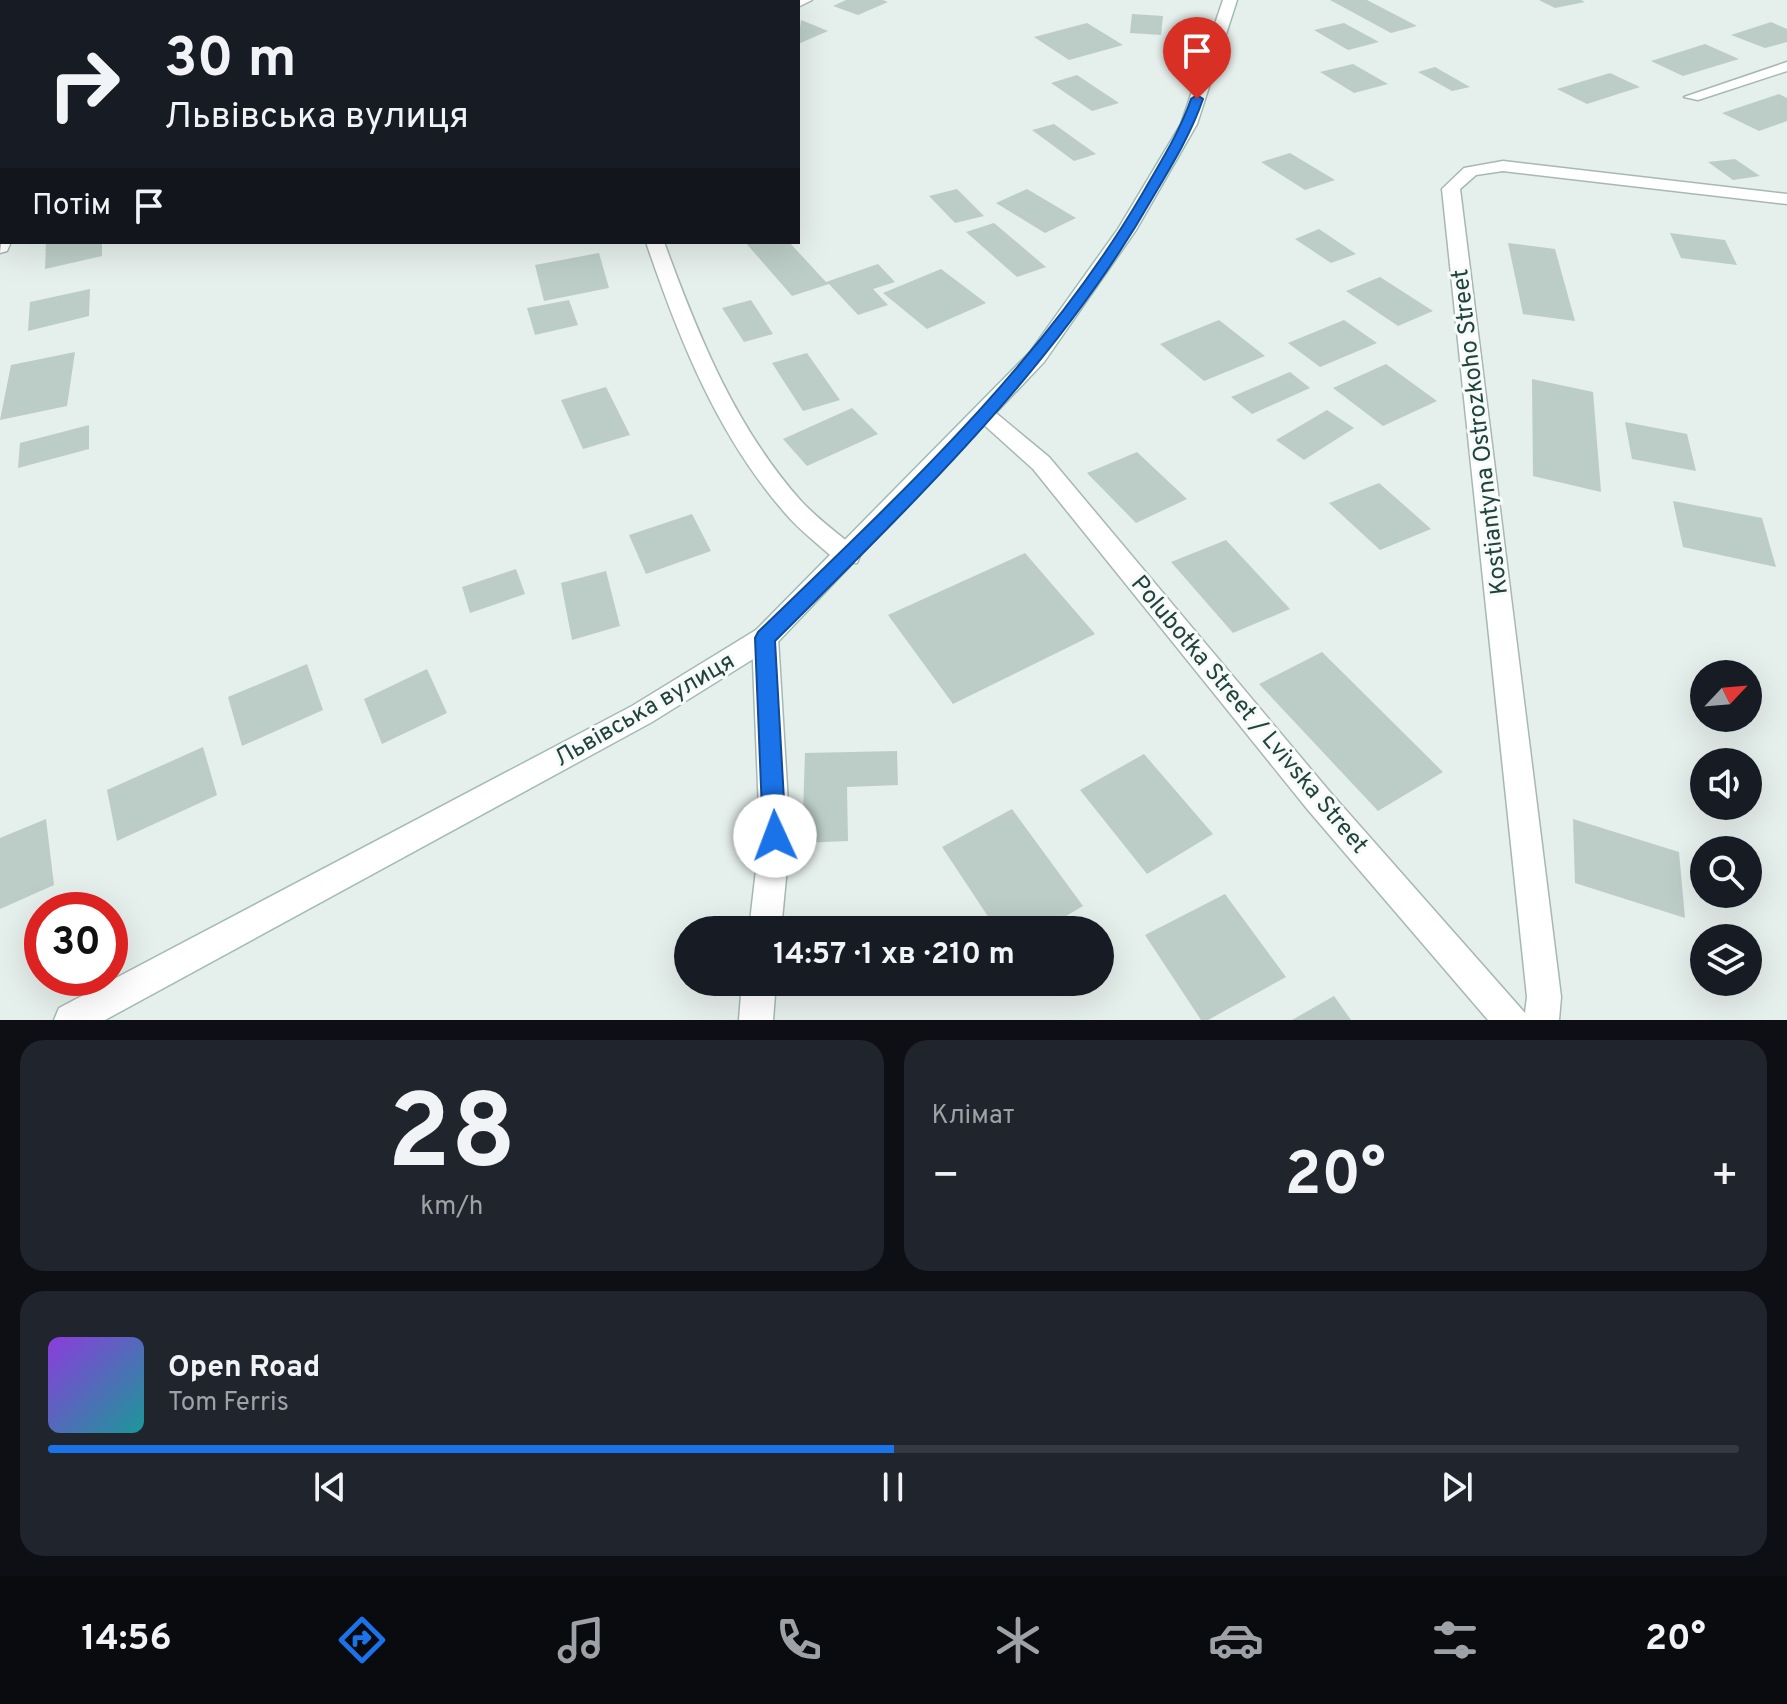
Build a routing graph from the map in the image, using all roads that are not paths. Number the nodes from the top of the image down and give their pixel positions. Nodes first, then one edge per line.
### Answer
1 (1230, 0) edge
2 (1787, 66) edge
3 (1692, 97) dead end
4 (1787, 199) edge
5 (656, 244) edge
6 (983, 414) junction
7 (848, 556) junction
8 (765, 638) junction
9 (766, 916) edge
10 (758, 996) edge
11 (71, 1020) edge
12 (756, 1020) edge
13 (1511, 1020) edge
14 (1542, 1020) edge

1 - 6 street, Львівська вулиця
2 - 3 street
4 - 14 street, Kostiantyna Ostrozkoho Street
5 - 7 street
6 - 7 street, Львівська вулиця
6 - 13 street, Polubotka Street / Lvivska Street
7 - 8 street, Львівська вулиця
8 - 9 street
8 - 11 street, Львівська вулиця
10 - 12 street

